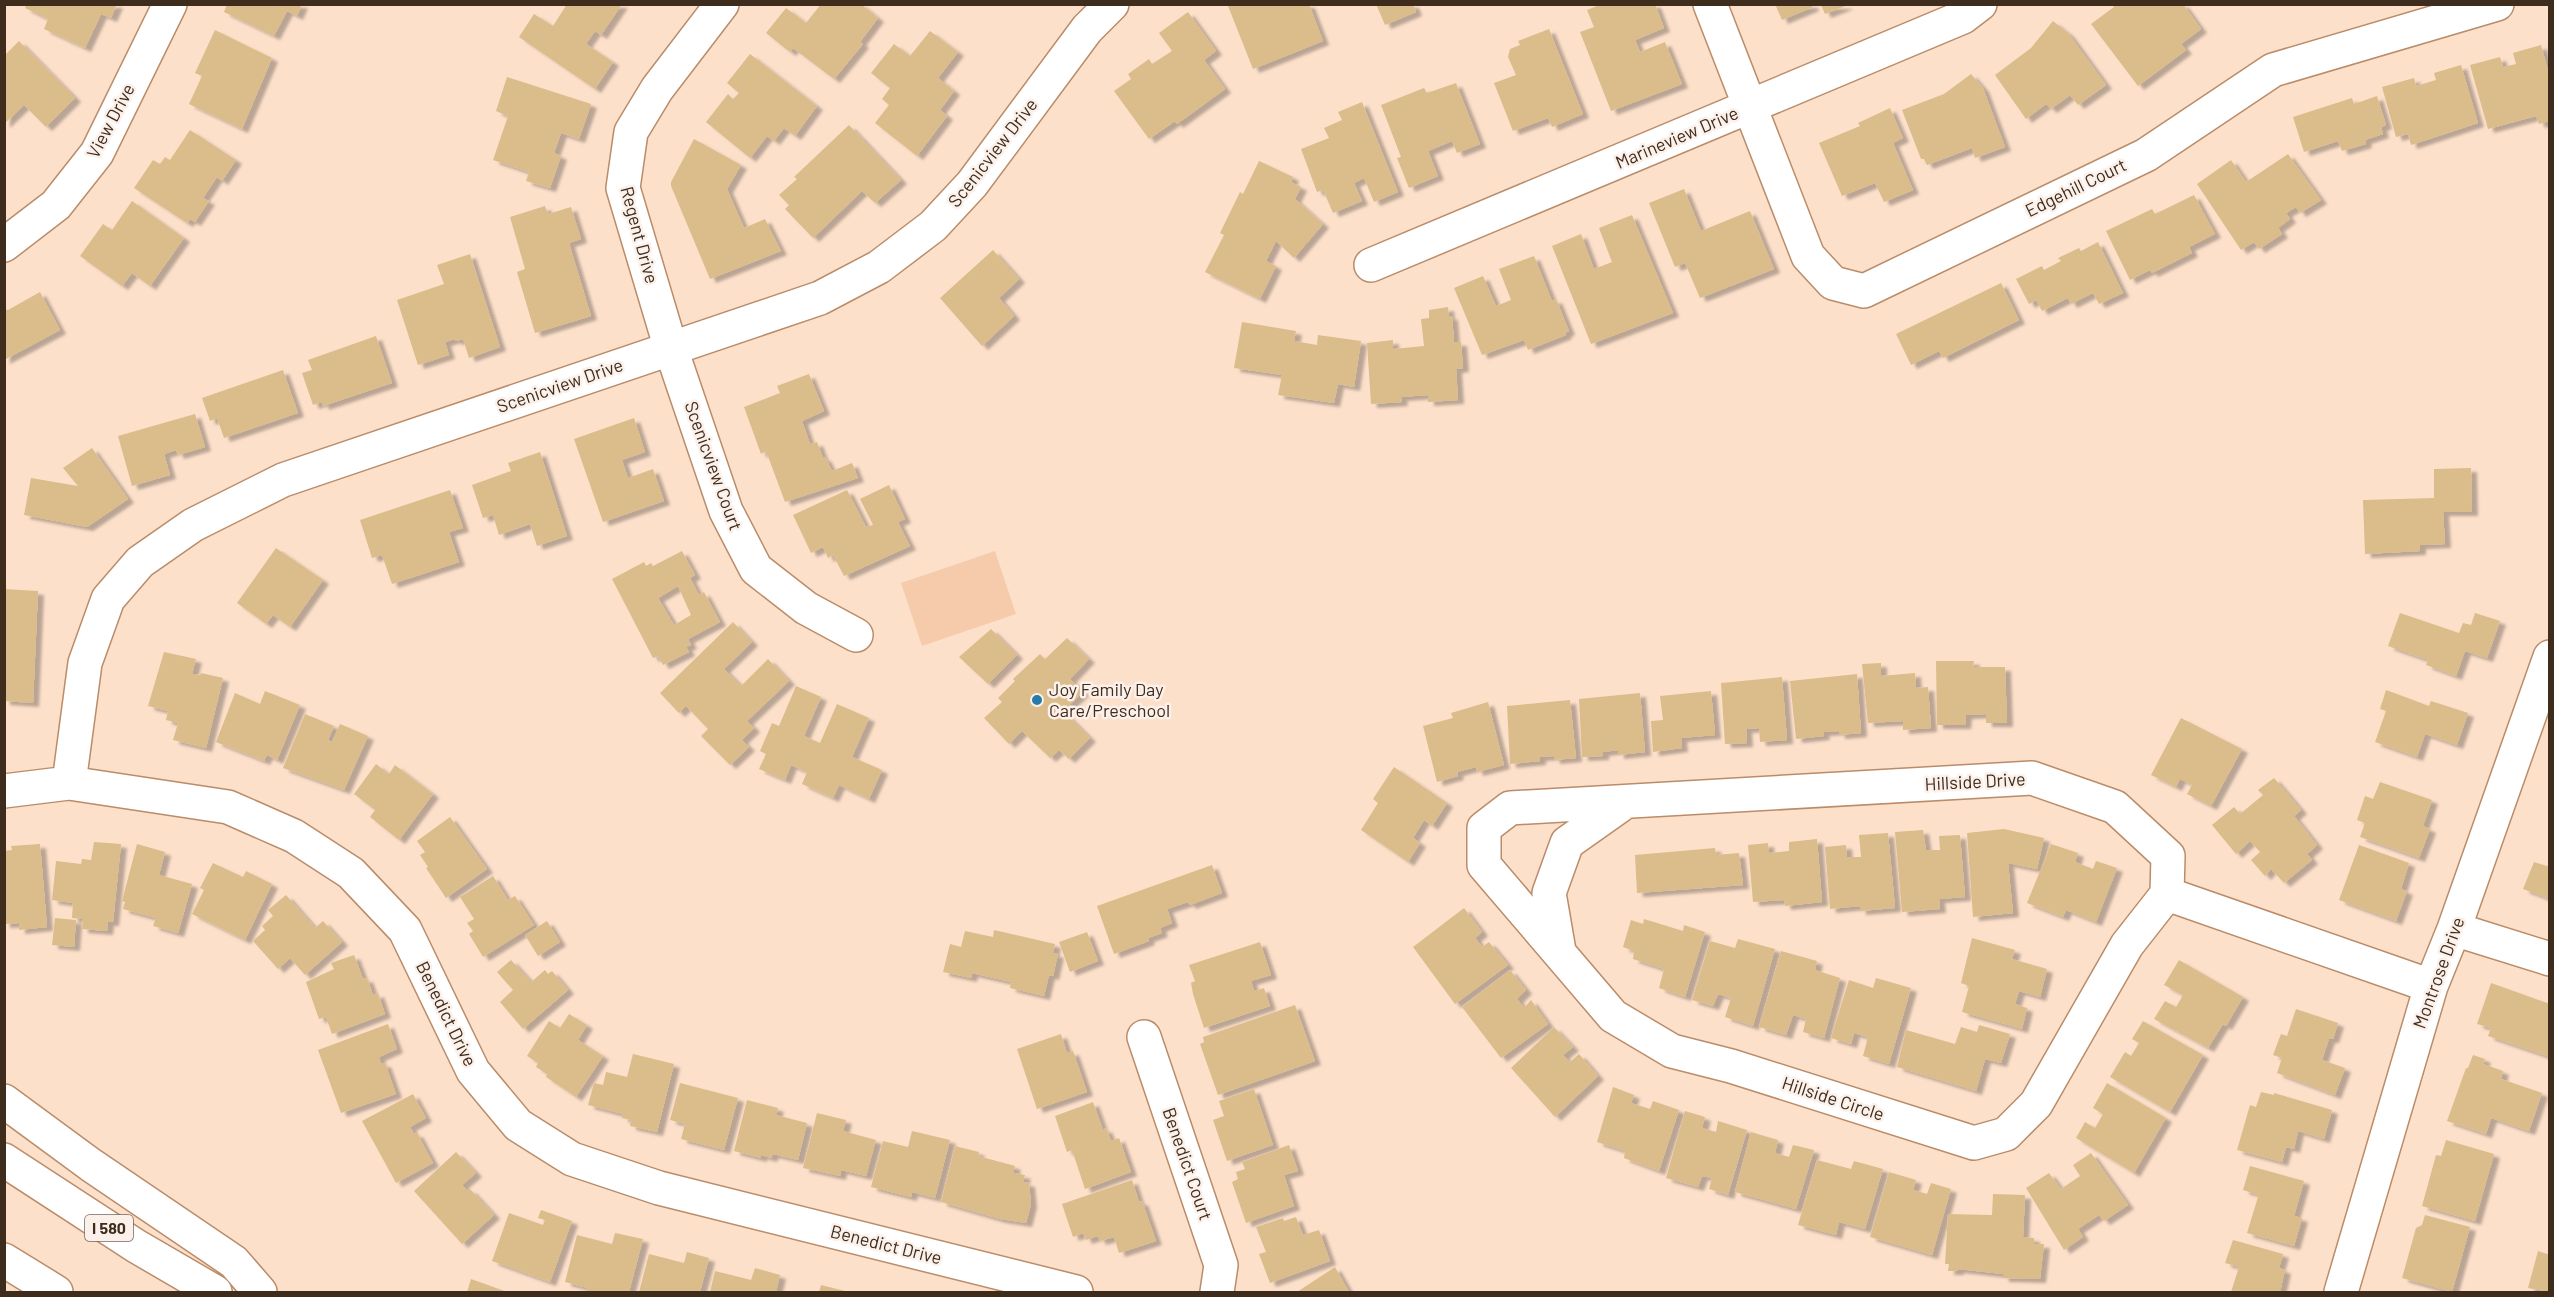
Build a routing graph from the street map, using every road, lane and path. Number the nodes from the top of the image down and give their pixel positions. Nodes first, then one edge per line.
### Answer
1 (170, 4) edge
2 (722, 4) edge
3 (1113, 4) edge
4 (1710, 4) edge
5 (1980, 4) edge
6 (2497, 4) edge
7 (1751, 107) junction
8 (4, 245) edge
9 (1371, 265) dead end
10 (671, 349) junction
11 (856, 635) dead end
12 (2550, 657) edge
13 (69, 783) junction
14 (4, 791) edge
15 (1625, 802) junction
16 (1484, 828) joint
17 (2167, 894) junction
18 (2454, 929) junction
19 (1559, 951) junction
20 (2550, 959) edge
21 (2431, 986) junction
22 (1144, 1037) dead end
23 (4, 1101) edge
24 (4, 1160) edge
25 (4, 1260) edge
26 (56, 1293) edge
27 (215, 1293) edge
28 (260, 1293) edge
29 (1076, 1293) edge
30 (1217, 1293) edge
31 (2341, 1293) edge

1 - 8 main road, View Drive
2 - 10 main road, Regent Drive
3 - 10 main road, Scenicview Drive
4 - 7 main road, Edgehill Court
5 - 7 main road, Marineview Drive
6 - 7 main road, Edgehill Court
7 - 9 main road, Marineview Drive
10 - 11 main road, Scenicview Court
10 - 13 main road, Scenicview Drive
12 - 18 main road, Montrose Drive
13 - 14 main road, Benedict Drive
13 - 29 main road, Benedict Drive
15 - 16 main road, Hillside Drive
15 - 17 main road, Hillside Drive
15 - 19 main road
16 - 19 main road, Hillside Circle
17 - 19 main road, Hillside Circle
17 - 21 main road
18 - 20 main road
18 - 21 main road, Montrose Drive
21 - 31 main road, Montrose Drive
22 - 30 main road, Benedict Court
23 - 28 main road
24 - 27 main road, I 580
25 - 26 main road

